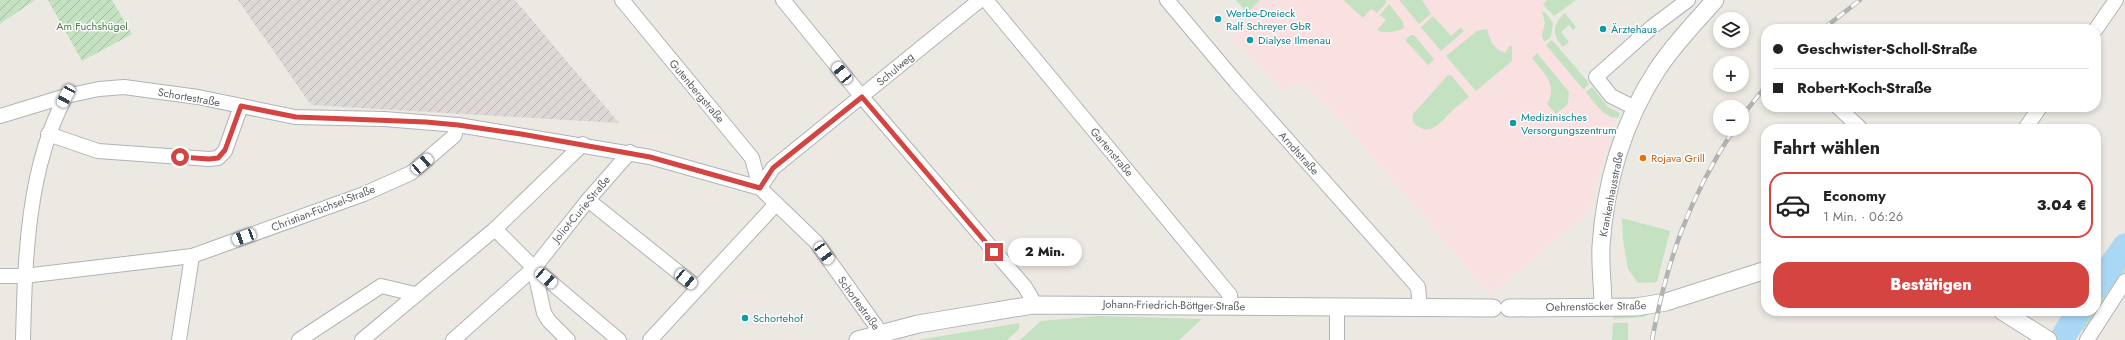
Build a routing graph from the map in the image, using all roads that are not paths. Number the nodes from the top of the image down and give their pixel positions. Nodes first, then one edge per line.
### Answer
1 (622, 0) edge
2 (783, 0) edge
3 (980, 0) edge
4 (986, 0) edge
5 (1167, 0) edge
6 (1688, 0) edge
7 (1715, 0) edge
8 (2116, 0) edge
9 (2099, 24) edge
10 (66, 96) junction
11 (862, 97) junction
12 (241, 106) junction
13 (1635, 108) junction
14 (1843, 112) edge
15 (2037, 112) edge
16 (0, 116) edge
17 (1856, 124) edge
18 (2028, 124) edge
19 (458, 125) junction
20 (48, 134) junction
21 (583, 144) junction
22 (630, 152) junction
23 (760, 188) junction
24 (588, 200) junction
25 (776, 204) junction
26 (495, 229) junction
27 (192, 256) junction
28 (534, 268) junction
29 (1761, 272) edge
30 (0, 276) edge
31 (24, 276) junction
32 (2125, 281) edge
33 (698, 288) junction
34 (415, 294) junction
35 (1033, 305) junction
36 (1230, 306) junction
37 (1603, 307) junction
38 (1337, 308) junction
39 (1420, 308) junction
40 (1501, 308) joint
41 (2010, 316) edge
42 (881, 334) junction
43 (23, 340) edge
44 (179, 340) edge
45 (299, 340) edge
46 (362, 340) edge
47 (452, 340) edge
48 (568, 340) edge
49 (619, 340) edge
50 (650, 340) edge
51 (858, 340) edge
52 (1337, 340) edge
53 (2048, 340) edge
54 (2087, 340) edge

1 - 23 street, Gutenbergstraße
2 - 11 street
3 - 11 street, Schulweg
4 - 36 street, Gartenstraße
5 - 39 street, Arndtstraße
6 - 13 street
7 - 13 street, Krankenhausstraße
8 - 9 street
10 - 12 street, Schortestraße
10 - 16 street, Schortestraße
10 - 20 street
11 - 23 street, Schulweg
11 - 35 street
12 - 19 street, Schortestraße
12 - 20 street
13 - 37 street, Krankenhausstraße
14 - 17 street
15 - 18 street
19 - 21 street, Schortestraße
19 - 27 street, Christian-Füchsel-Straße
20 - 31 street
21 - 22 street, Schortestraße
21 - 26 street
22 - 23 street, Schortestraße
22 - 24 street, Joliot-Curie-Straße
23 - 25 street, Schortestraße
24 - 28 street, Joliot-Curie-Straße
24 - 33 street
25 - 33 street
25 - 42 street, Schortestraße
26 - 28 street
26 - 34 street
27 - 31 street, Christian-Füchsel-Straße
27 - 44 street
28 - 47 street, Joliot-Curie-Straße
28 - 48 street
28 - 49 street
29 - 37 street, Oehrenstöcker Straße
30 - 31 street, Christian-Füchsel-Straße
31 - 43 street
32 - 54 street
33 - 50 street
34 - 45 street
34 - 46 street
35 - 36 street, Johann-Friedrich-Böttger-Straße
35 - 42 street, Johann-Friedrich-Böttger-Straße
36 - 38 street, Johann-Friedrich-Böttger-Straße
37 - 40 street, Oehrenstöcker Straße
38 - 39 street, Johann-Friedrich-Böttger-Straße
38 - 52 street
39 - 40 street, Johann-Friedrich-Böttger-Straße
41 - 53 street
42 - 51 street, Johann-Friedrich-Böttger-Straße

